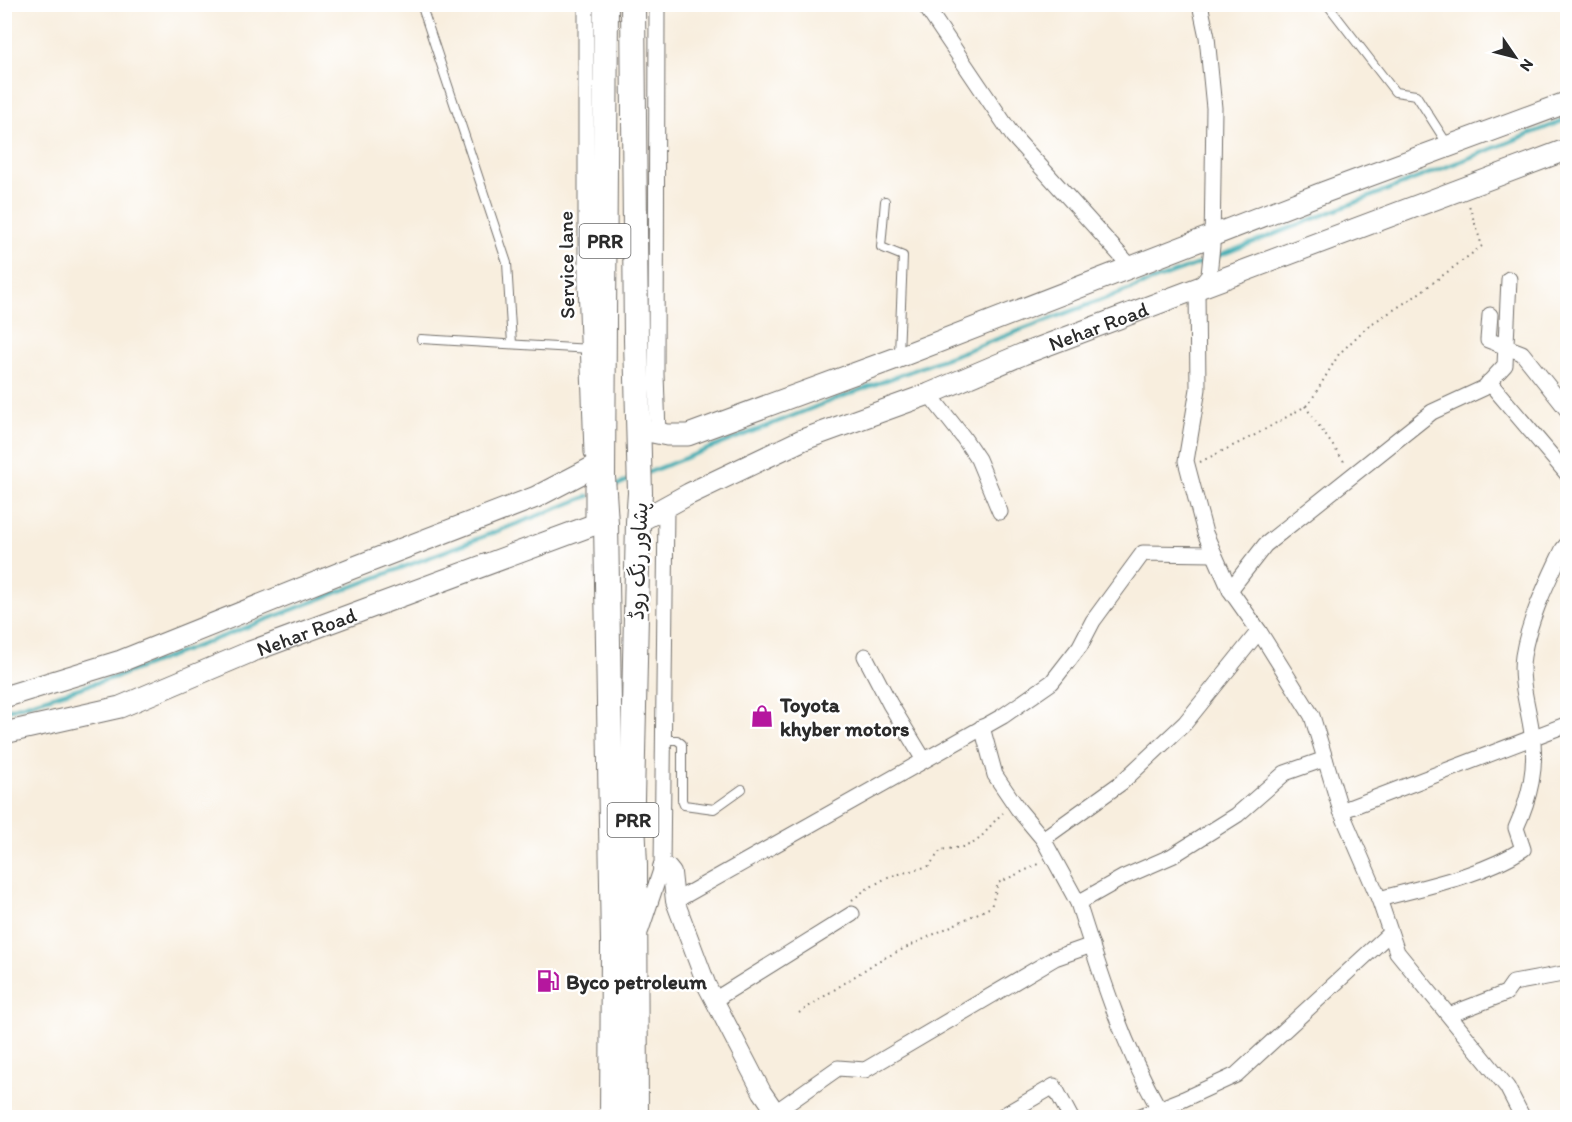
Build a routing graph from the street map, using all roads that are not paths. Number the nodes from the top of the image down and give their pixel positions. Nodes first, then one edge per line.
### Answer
1 (421, 4) edge
2 (586, 4) edge
3 (606, 4) edge
4 (633, 4) edge
5 (657, 4) edge
6 (924, 4) edge
7 (1200, 4) edge
8 (1327, 4) edge
9 (1568, 102) edge
10 (1449, 146) junction
11 (1566, 152) edge
12 (885, 201) dead end
13 (1212, 241) junction
14 (1131, 267) junction
15 (1509, 279) dead end
16 (1203, 283) junction
17 (1490, 315) dead end
18 (421, 339) dead end
19 (512, 344) junction
20 (1506, 346) junction
21 (596, 349) junction
22 (899, 357) junction
23 (1489, 382) junction
24 (928, 394) junction
25 (1566, 408) edge
26 (648, 431) junction
27 (600, 470) junction
28 (1568, 475) edge
29 (666, 507) junction
30 (1000, 512) dead end
31 (601, 519) junction
32 (638, 522) junction
33 (1568, 543) edge
34 (1214, 554) junction
35 (1230, 590) junction
36 (1260, 631) junction
37 (865, 656) dead end
38 (4, 697) edge
39 (1568, 724) edge
40 (982, 727) junction
41 (4, 733) edge
42 (1533, 736) junction
43 (663, 740) junction
44 (1325, 759) junction
45 (924, 760) junction
46 (742, 789) dead end
47 (1341, 811) junction
48 (1043, 839) junction
49 (662, 867) junction
50 (1378, 898) junction
51 (675, 901) junction
52 (1078, 903) junction
53 (852, 914) road end
54 (1390, 933) junction
55 (1092, 945) junction
56 (635, 948) junction
57 (1568, 974) edge
58 (714, 1000) junction
59 (1449, 1015) junction
60 (624, 1083) junction
61 (1159, 1109) junction
62 (778, 1114) edge
63 (612, 1118) edge
64 (636, 1118) edge
65 (999, 1118) edge
66 (1071, 1118) edge
67 (1136, 1118) edge
68 (1523, 1118) edge

1 - 19 lane
2 - 21 street, Service lane
3 - 21 highway, پشاور رنگ روڈ / PRR
4 - 26 highway, پشاور رنگ روڈ / PRR
5 - 26 street
6 - 14 street
7 - 13 street
8 - 10 lane
9 - 10 main road
10 - 13 main road
11 - 16 main road, Nehar Road
12 - 22 lane
13 - 14 main road
13 - 16 street
14 - 22 main road
15 - 20 street
16 - 24 main road, Nehar Road
16 - 34 street
17 - 20 street
18 - 19 lane
19 - 21 lane
20 - 23 street
20 - 25 street
21 - 27 highway, پشاور رنگ روڈ / PRR
22 - 26 main road
23 - 28 street
23 - 35 street
24 - 29 main road, Nehar Road
24 - 30 street
26 - 32 highway, پشاور رنگ روڈ / PRR
27 - 31 highway, پشاور رنگ روڈ / PRR
27 - 38 main road
29 - 32 main road, Nehar Road
29 - 43 street
31 - 41 main road, Nehar Road
31 - 60 highway, پشاور رنگ روڈ / PRR
32 - 56 highway, پشاور رنگ روڈ / PRR
33 - 42 street
34 - 35 street
34 - 40 street
35 - 36 street
36 - 44 street
36 - 48 street
37 - 45 street
39 - 42 street
40 - 45 street
40 - 48 street
42 - 47 street
42 - 50 street
43 - 46 lane
43 - 49 street
44 - 47 street
44 - 52 street
45 - 51 street
47 - 50 street
48 - 52 street
49 - 51 street
49 - 56 street
50 - 54 street
51 - 58 street
52 - 55 street
53 - 58 street
54 - 59 street
54 - 61 street
55 - 61 street
55 - 62 street
56 - 60 highway, پشاور رنگ روڈ / PRR
57 - 59 street
58 - 62 street
59 - 68 street
60 - 63 highway, پشاور رنگ روڈ / PRR
60 - 64 highway, پشاور رنگ روڈ / PRR
61 - 67 street
65 - 66 street

